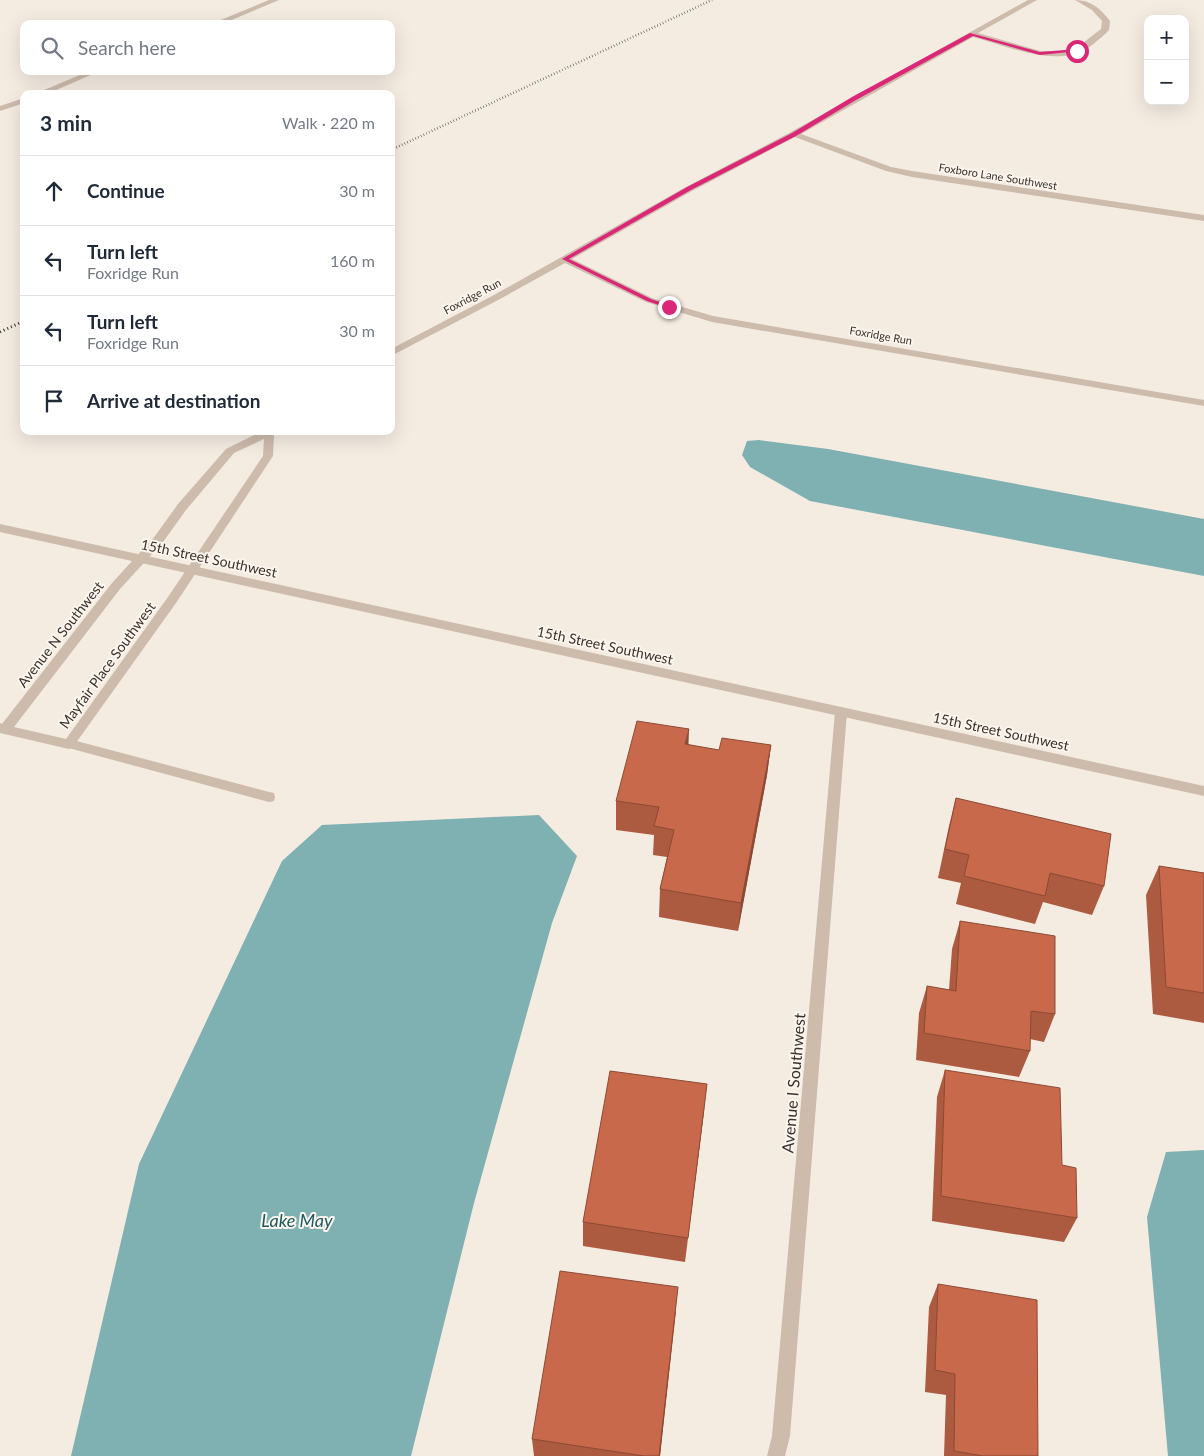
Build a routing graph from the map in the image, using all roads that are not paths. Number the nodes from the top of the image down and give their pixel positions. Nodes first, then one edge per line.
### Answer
1 (275, 0) edge
2 (1033, 0) edge
3 (1079, 0) edge
4 (225, 20) edge
5 (972, 34) junction
6 (86, 75) edge
7 (49, 90) edge
8 (20, 102) edge
9 (0, 109) edge
10 (794, 134) junction
11 (1204, 218) edge
12 (565, 259) junction
13 (395, 351) edge
14 (1204, 403) edge
15 (264, 435) edge
16 (270, 435) edge
17 (0, 528) edge
18 (142, 559) junction
19 (191, 569) junction
20 (841, 712) junction
21 (2, 729) edge
22 (69, 744) junction
23 (1204, 791) edge
24 (269, 797) dead end
25 (776, 1456) edge

1 - 4 street
2 - 5 street, Foxridge Run
3 - 5 street
5 - 10 street, Foxridge Run
6 - 7 street
8 - 9 street
10 - 11 street, Foxboro Lane Southwest
10 - 12 street, Foxridge Run
12 - 13 street, Foxridge Run
12 - 14 street, Foxridge Run
15 - 18 street, Avenue N Southwest
16 - 19 street, Mayfair Place Southwest
17 - 18 street, 15th Street Southwest
18 - 19 street, 15th Street Southwest
18 - 21 street, Avenue N Southwest
19 - 20 street, 15th Street Southwest
19 - 22 street, Mayfair Place Southwest
20 - 23 street, 15th Street Southwest
20 - 25 street, Avenue I Southwest
21 - 22 street, Mayfair Place Southwest
22 - 24 street

